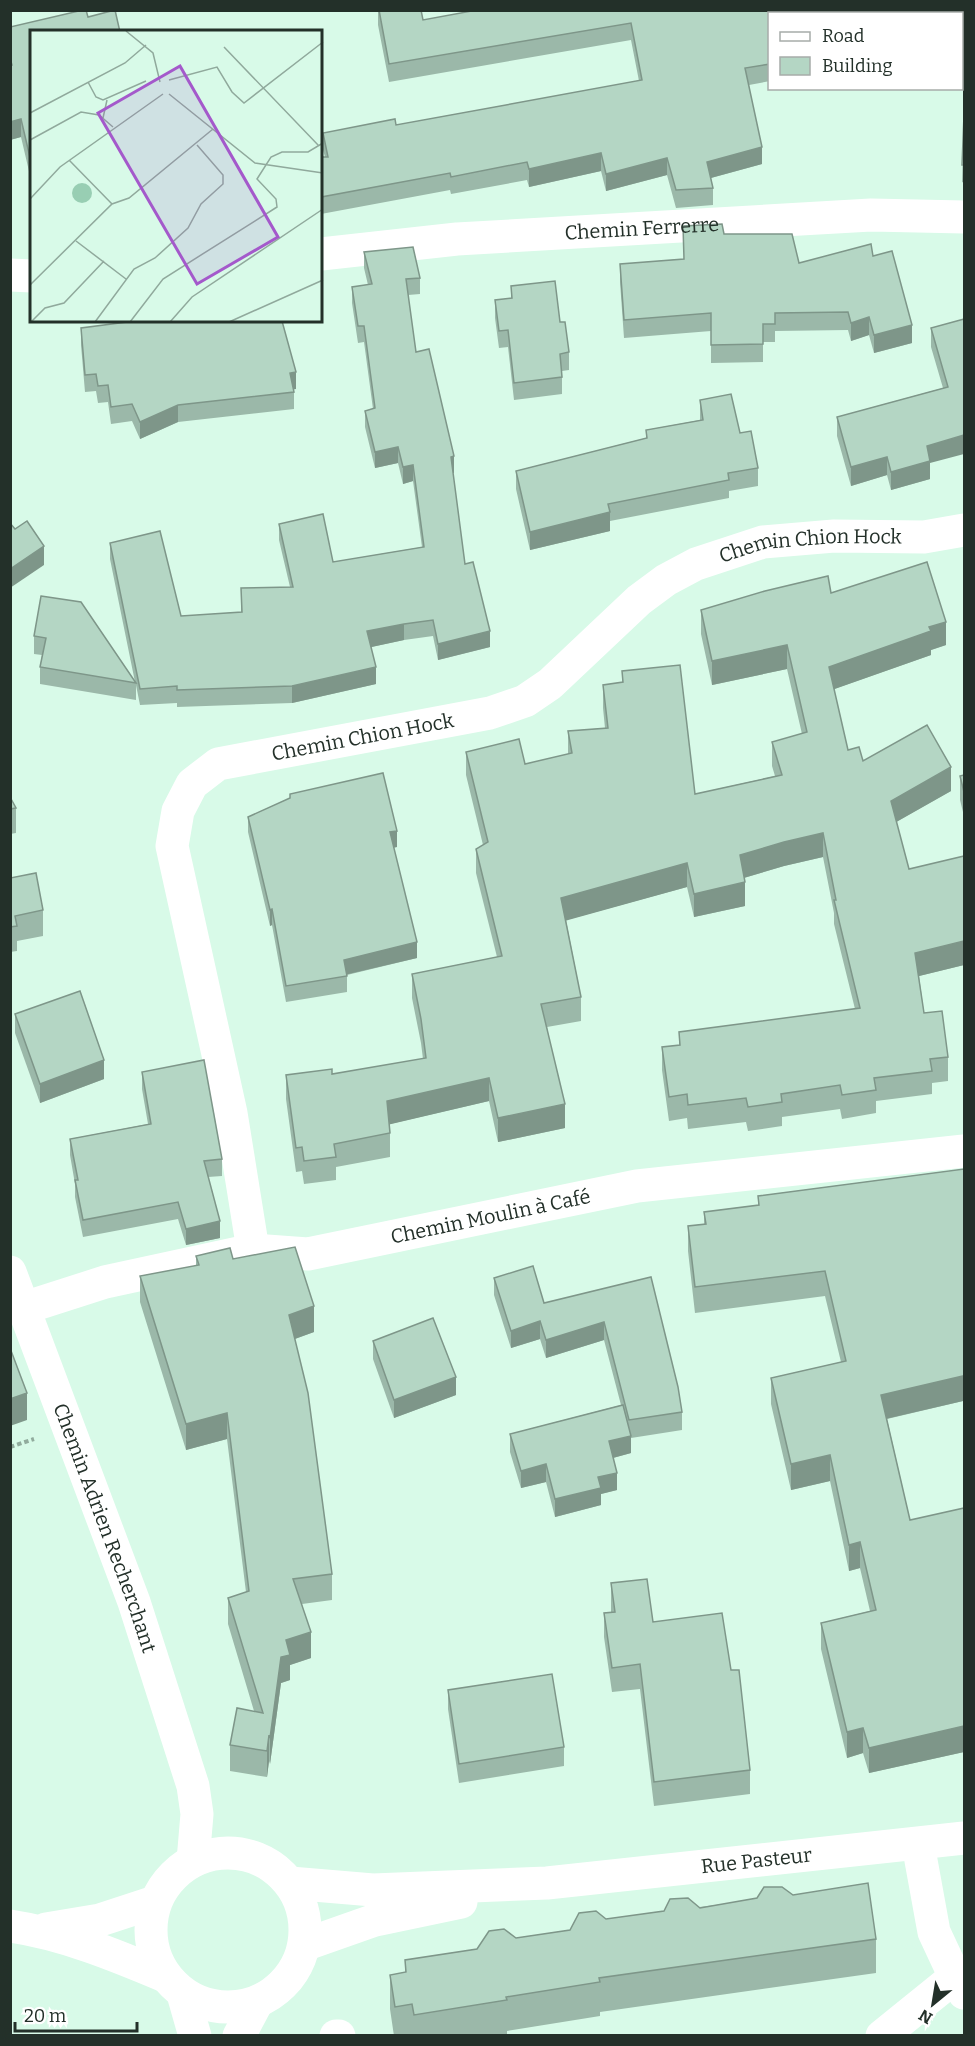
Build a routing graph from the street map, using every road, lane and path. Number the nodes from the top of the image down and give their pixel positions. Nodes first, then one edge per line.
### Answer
1 (964, 217) edge
2 (322, 254) edge
3 (10, 275) edge
4 (30, 276) edge
5 (964, 530) edge
6 (964, 1151) edge
7 (253, 1250) junction
8 (10, 1272) edge
9 (24, 1308) junction
10 (193, 1786) junction
11 (964, 1838) edge
12 (918, 1844) junction
13 (240, 1854) junction
14 (193, 1861) junction
15 (290, 1883) junction
16 (547, 1883) junction
17 (155, 1902) junction
18 (24, 1928) edge
19 (304, 1945) junction
20 (174, 1985) junction
21 (960, 1985) edge
22 (257, 2002) junction
23 (195, 2036) edge
24 (239, 2036) edge
25 (882, 2036) edge

1 - 2 street, Chemin Ferrerre
3 - 4 street
5 - 7 street, Chemin Chion Hock
6 - 7 street, Chemin Moulin à Café
7 - 9 street, Chemin Moulin à Café
8 - 9 street, Chemin Adrien Recherchant
9 - 10 street, Chemin Adrien Recherchant
10 - 13 street, Chemin Adrien Recherchant
10 - 14 street, Chemin Adrien Recherchant
11 - 12 street, Rue Pasteur
12 - 16 street, Rue Pasteur
12 - 21 street
13 - 14 street
13 - 15 street
14 - 17 street
15 - 16 street, Rue Pasteur
15 - 19 street
16 - 19 street, Rue Pasteur
17 - 18 street
17 - 20 street
18 - 20 street
19 - 22 street
20 - 22 street
20 - 23 street
21 - 25 street
22 - 24 street

